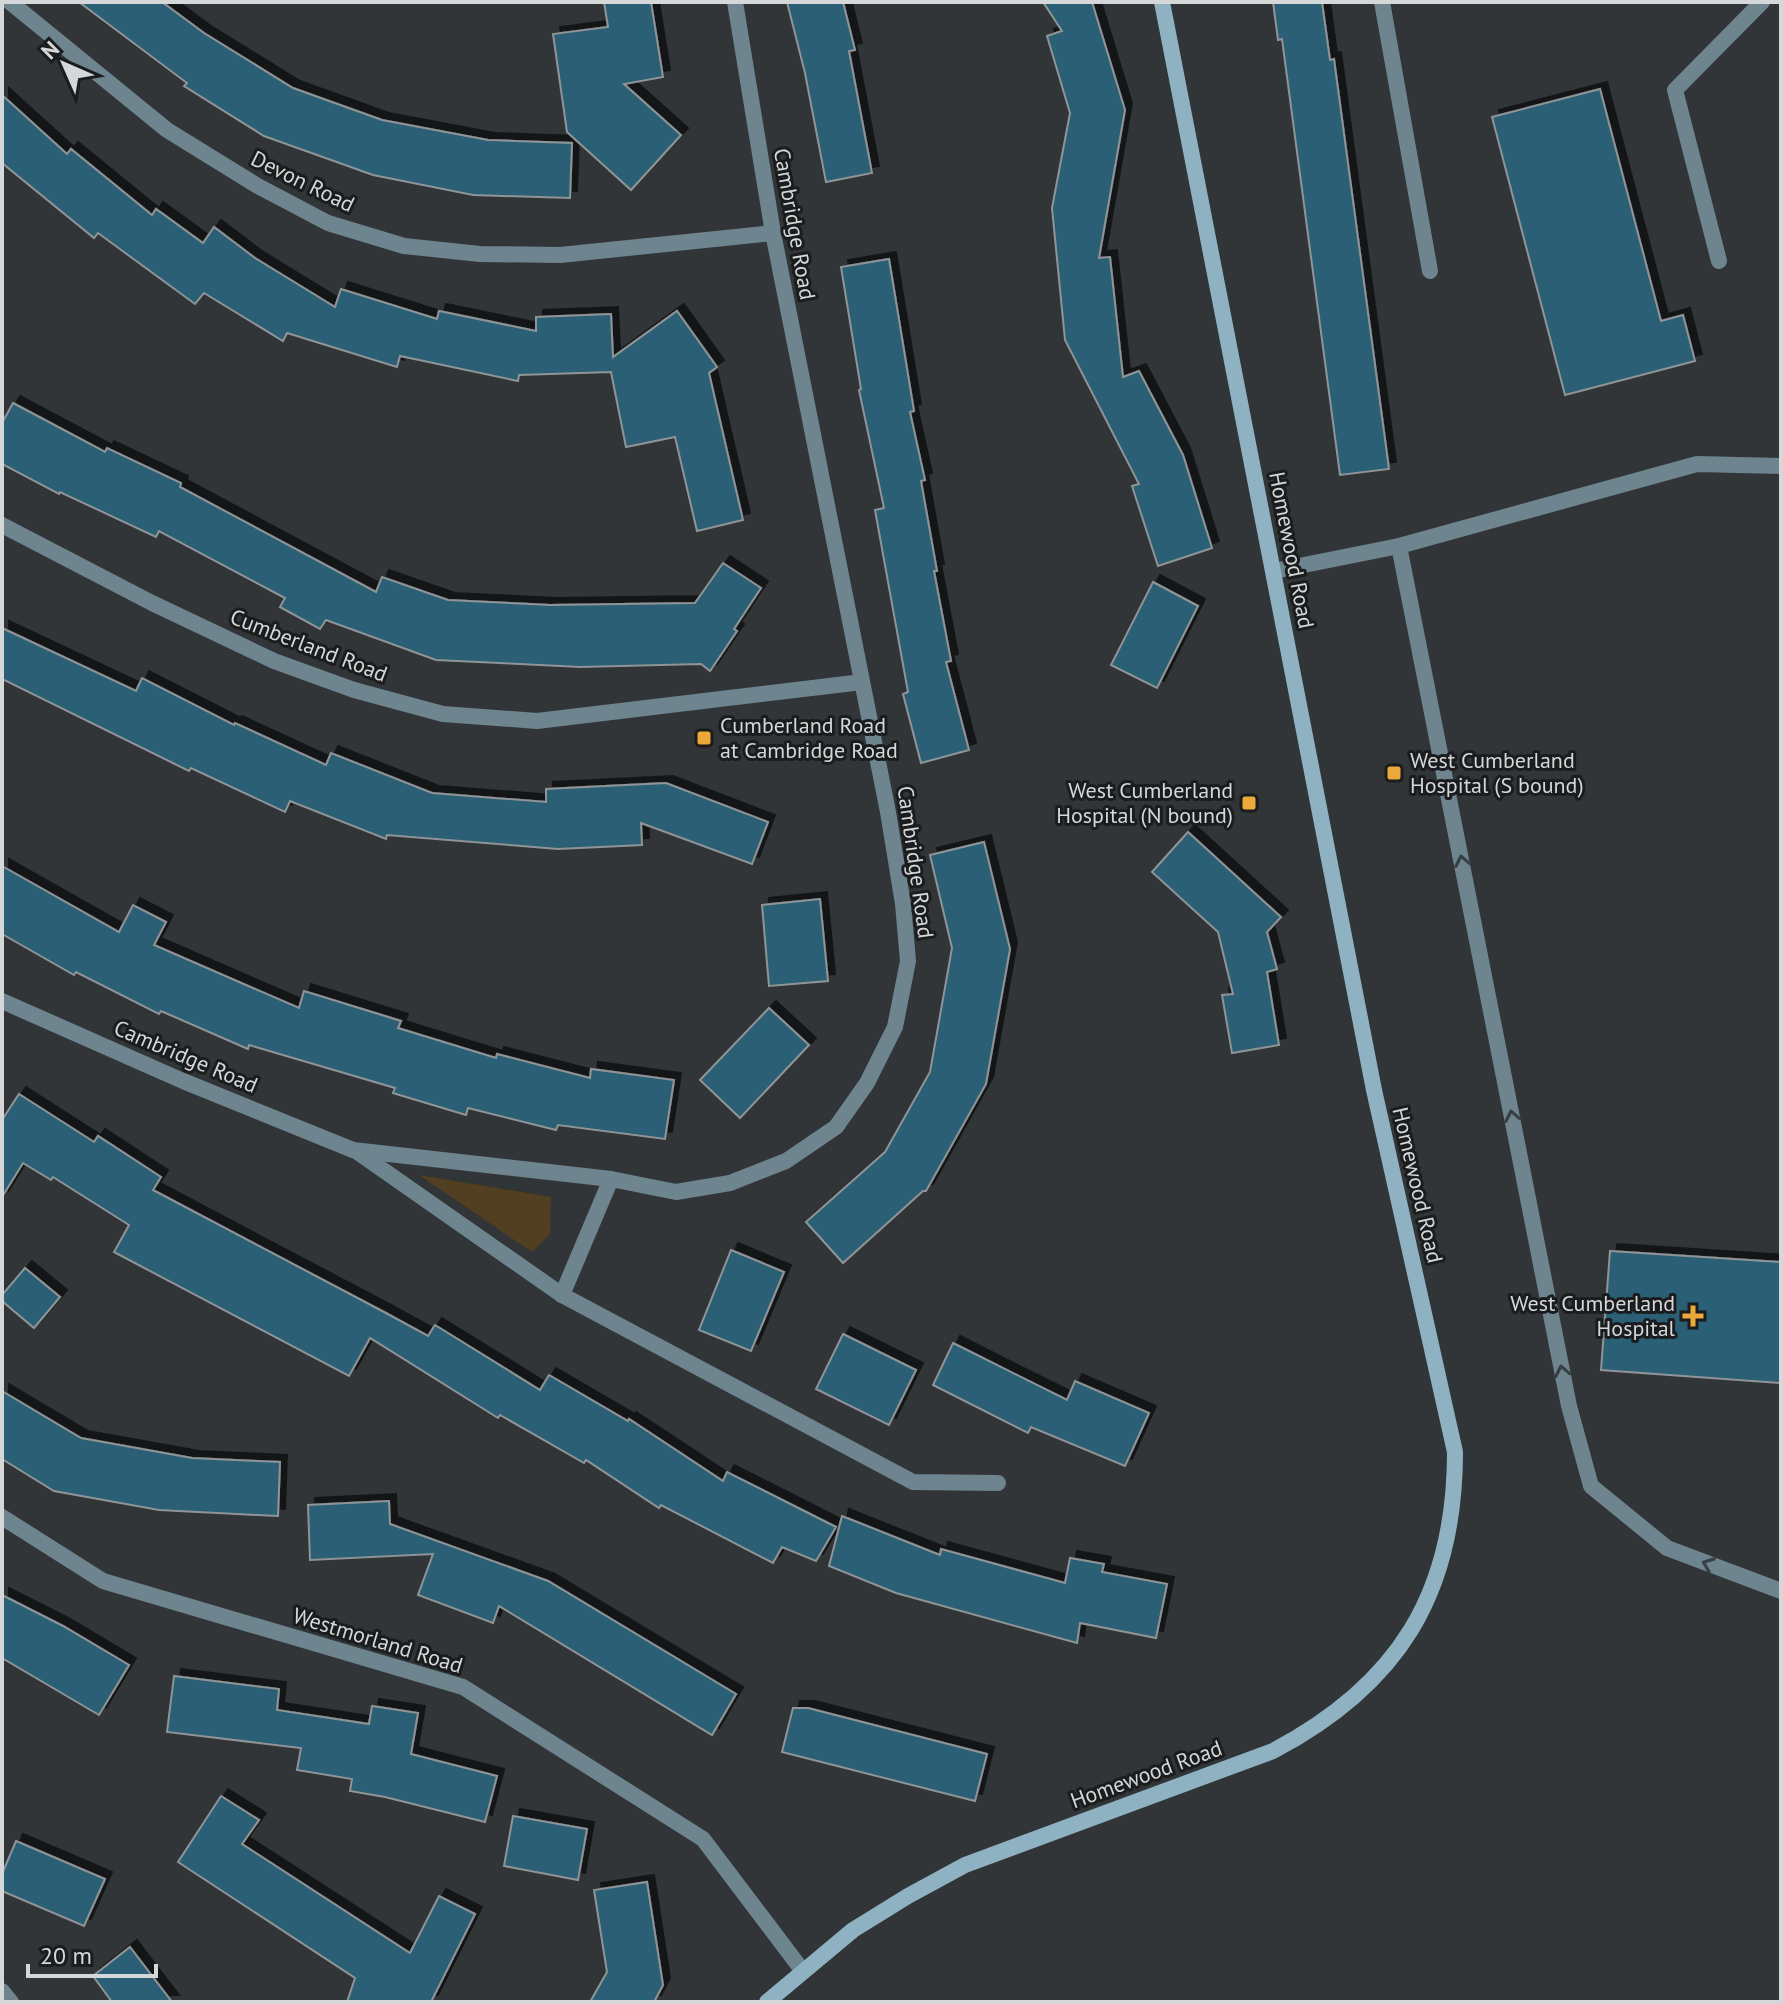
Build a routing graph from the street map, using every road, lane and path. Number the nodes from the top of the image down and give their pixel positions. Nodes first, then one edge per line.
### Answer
1 (10, 2) edge
2 (735, 2) edge
3 (1162, 2) edge
4 (1382, 2) edge
5 (1762, 2) edge
6 (773, 233) junction
7 (1719, 261) dead end
8 (1430, 271) dead end
9 (1781, 466) edge
10 (2, 525) edge
11 (1399, 546) junction
12 (1274, 571) junction
13 (862, 682) junction
14 (2, 1001) edge
15 (353, 1150) junction
16 (611, 1179) junction
17 (562, 1295) junction
18 (998, 1483) dead end
19 (2, 1517) edge
20 (1781, 1591) edge
21 (802, 1970) junction
22 (2, 1991) edge
23 (11, 2002) edge
24 (767, 2002) edge

1 - 6 street, Devon Road
2 - 6 street, Cambridge Road
3 - 12 street, Homewood Road
4 - 8 street
5 - 7 street
6 - 13 street, Cambridge Road
9 - 11 street
10 - 13 street, Cumberland Road
11 - 12 street
20 -> 11 street
12 - 21 street, Homewood Road
13 - 16 street, Cambridge Road
14 - 15 street, Cambridge Road
15 - 16 street, Cambridge Road
15 - 17 street, Cambridge Road
16 - 17 street
17 - 18 street, Cambridge Road
19 - 21 street, Westmorland Road
21 - 24 street, Homewood Road
22 - 23 street

